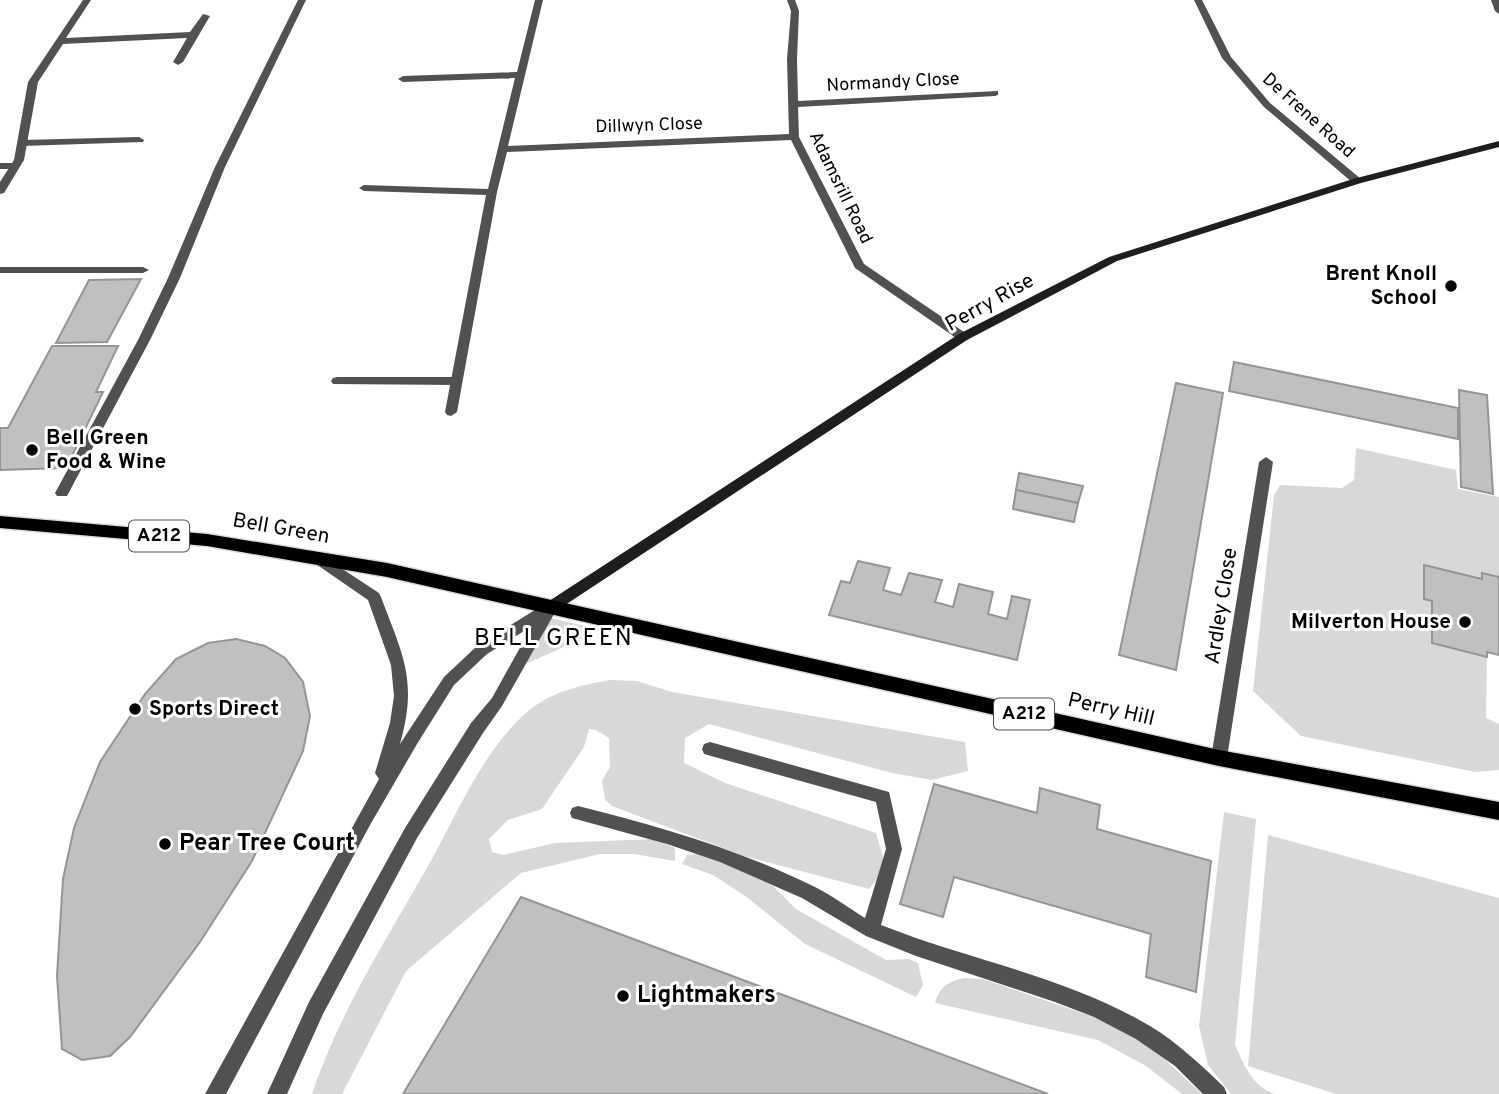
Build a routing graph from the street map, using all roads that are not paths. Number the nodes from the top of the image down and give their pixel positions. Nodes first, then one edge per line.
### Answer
1 (87, 0) edge
2 (302, 0) edge
3 (539, 0) edge
4 (791, 0) edge
5 (1198, 0) edge
6 (1495, 0) edge
7 (1499, 12) edge
8 (206, 16) dead end
9 (193, 36) junction
10 (61, 41) junction
11 (178, 62) dead end
12 (522, 75) junction
13 (402, 79) dead end
14 (995, 93) dead end
15 (793, 104) junction
16 (794, 137) junction
17 (139, 141) dead end
18 (22, 143) junction
19 (1499, 144) edge
20 (505, 149) junction
21 (0, 166) edge
22 (15, 166) junction
23 (1357, 181) junction
24 (364, 188) dead end
25 (0, 191) edge
26 (492, 192) junction
27 (0, 270) edge
28 (143, 270) dead end
29 (963, 337) junction
30 (456, 381) junction
31 (337, 382) dead end
32 (451, 412) dead end
33 (1266, 462) dead end
34 (62, 493) dead end
35 (0, 522) edge
36 (318, 558) junction
37 (551, 607) junction
38 (710, 749) dead end
39 (1219, 758) junction
40 (1499, 811) edge
41 (578, 813) dead end
42 (364, 820) junction
43 (871, 929) junction
44 (215, 1094) edge
45 (277, 1094) edge
46 (1217, 1094) edge

1 - 10 street
2 - 34 street
3 - 12 street
4 - 15 street, Adamsrill Road
5 - 23 street, De Frene Road
6 - 7 street
8 - 9 street
9 - 10 street
9 - 11 street
10 - 18 street
12 - 13 street
12 - 20 street
14 - 15 street, Normandy Close
15 - 16 street, Adamsrill Road
16 - 20 street, Dillwyn Close
16 - 29 street, Adamsrill Road
17 - 18 street
18 - 22 street
19 - 23 main road, Perry Rise
20 - 26 street
21 - 22 street
22 - 25 street
23 - 29 main road, Perry Rise
24 - 26 street
26 - 30 street
27 - 28 street
29 - 37 main road, Perry Rise
30 - 31 street
30 - 32 street
33 - 39 street, Ardley Close
35 - 36 main road, Bell Green / A212
36 - 37 main road, Bell Green / A212
36 - 42 street
37 - 39 main road, Perry Hill / A212
37 - 42 street
37 - 45 street
38 - 43 street
39 - 40 main road, Perry Hill / A212
41 - 43 street
42 - 44 street
43 - 46 street

